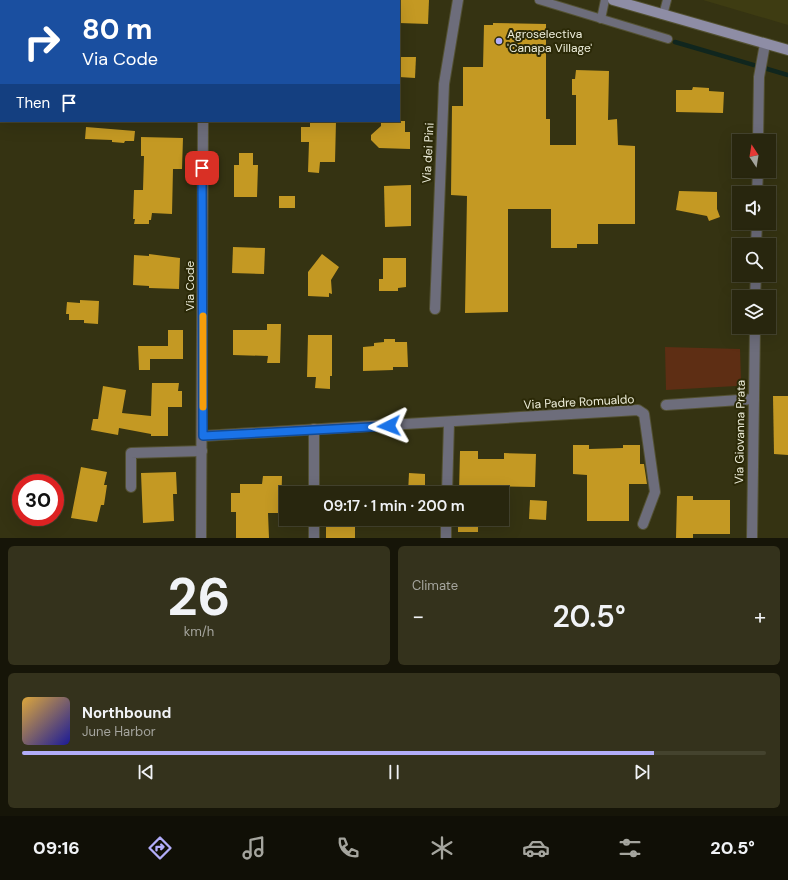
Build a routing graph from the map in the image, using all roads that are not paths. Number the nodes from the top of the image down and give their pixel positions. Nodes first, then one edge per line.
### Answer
1 (458, 0) edge
2 (539, 0) edge
3 (605, 0) edge
4 (613, 0) edge
5 (667, 0) edge
6 (663, 14) junction
7 (601, 19) junction
8 (668, 39) dead end
9 (764, 48) junction
10 (788, 50) edge
11 (203, 122) edge
12 (758, 134) edge
13 (434, 309) dead end
14 (755, 334) edge
15 (754, 399) junction
16 (666, 405) dead end
17 (449, 423) junction
18 (314, 429) junction
19 (203, 436) junction
20 (202, 451) junction
21 (314, 486) edge
22 (447, 486) edge
23 (131, 487) dead end
24 (644, 524) dead end
25 (314, 526) edge
26 (446, 526) edge
27 (201, 538) edge
28 (314, 538) edge
29 (446, 538) edge
30 (752, 538) edge

1 - 13 street, Via dei Pini
2 - 7 lane
3 - 7 lane
4 - 6 main road
5 - 6 lane
6 - 9 main road
7 - 8 lane
9 - 10 main road
9 - 12 street
11 - 19 street, Via Code
14 - 15 street, Via Giovanna Prata
15 - 16 street
15 - 30 street, Via Giovanna Prata
17 - 18 street, Via Padre Romualdo
17 - 22 street
17 - 24 street, Via Padre Romualdo
18 - 19 street, Via Padre Romualdo
18 - 21 street
19 - 20 street, Via Code
20 - 23 street
20 - 27 street, Via Code
25 - 28 street
26 - 29 street

